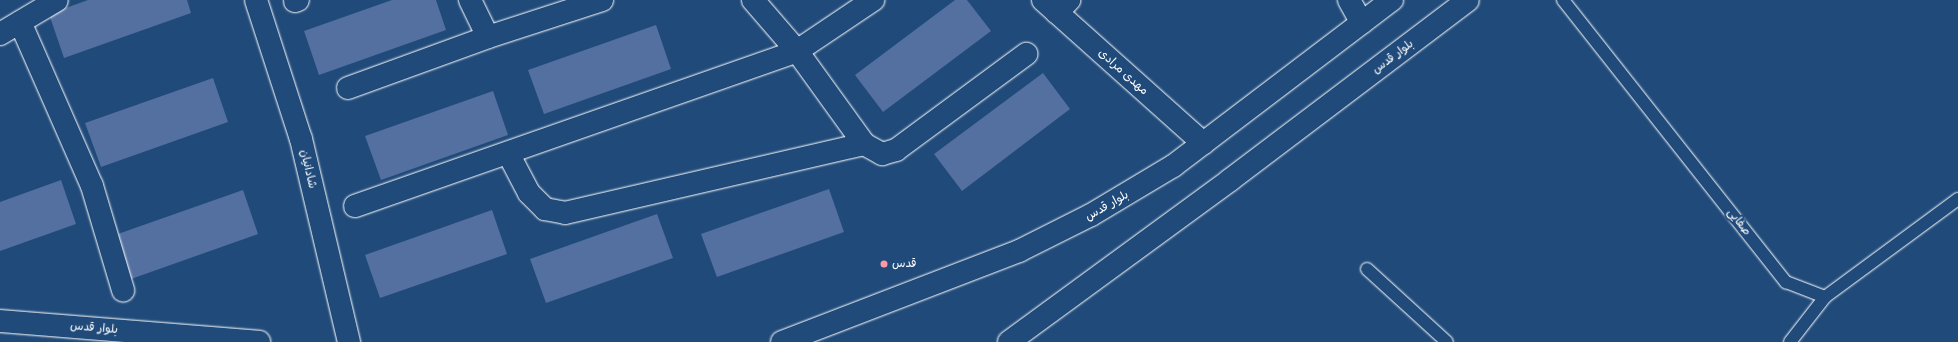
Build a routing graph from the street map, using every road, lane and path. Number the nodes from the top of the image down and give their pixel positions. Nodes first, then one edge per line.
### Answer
1 (256, 0) edge
2 (470, 0) edge
3 (602, 0) edge
4 (753, 0) edge
5 (873, 0) edge
6 (1349, 0) edge
7 (1392, 0) edge
8 (1468, 0) edge
9 (1563, 0) edge
10 (54, 1) edge
11 (1056, 4) edge
12 (20, 22) junction
13 (1362, 23) junction
14 (0, 34) edge
15 (488, 37) junction
16 (797, 51) junction
17 (1026, 54) dead end
18 (348, 88) dead end
19 (1203, 143) junction
20 (864, 144) junction
21 (508, 153) junction
22 (1958, 199) edge
23 (355, 206) dead end
24 (1367, 269) dead end
25 (123, 290) dead end
26 (1826, 297) junction
27 (0, 321) edge
28 (259, 342) edge
29 (349, 342) edge
30 (782, 342) edge
31 (1009, 342) edge
32 (1447, 342) edge
33 (1790, 342) edge

1 - 29 street, شادانیان
2 - 15 street
3 - 15 street
4 - 16 street
5 - 16 street
6 - 13 street
7 - 13 street, بلوار قدس
8 - 31 street, بلوار قدس
9 - 26 lane, صفایی
10 - 12 street
11 - 19 street, مهدی مرادی
12 - 14 street
12 - 25 street
13 - 19 street, بلوار قدس
15 - 18 street
16 - 20 street
16 - 21 street
17 - 20 street
19 - 30 street, بلوار قدس
20 - 21 street
21 - 23 street
22 - 26 lane
24 - 32 lane
26 - 33 lane
27 - 28 street, بلوار قدس

